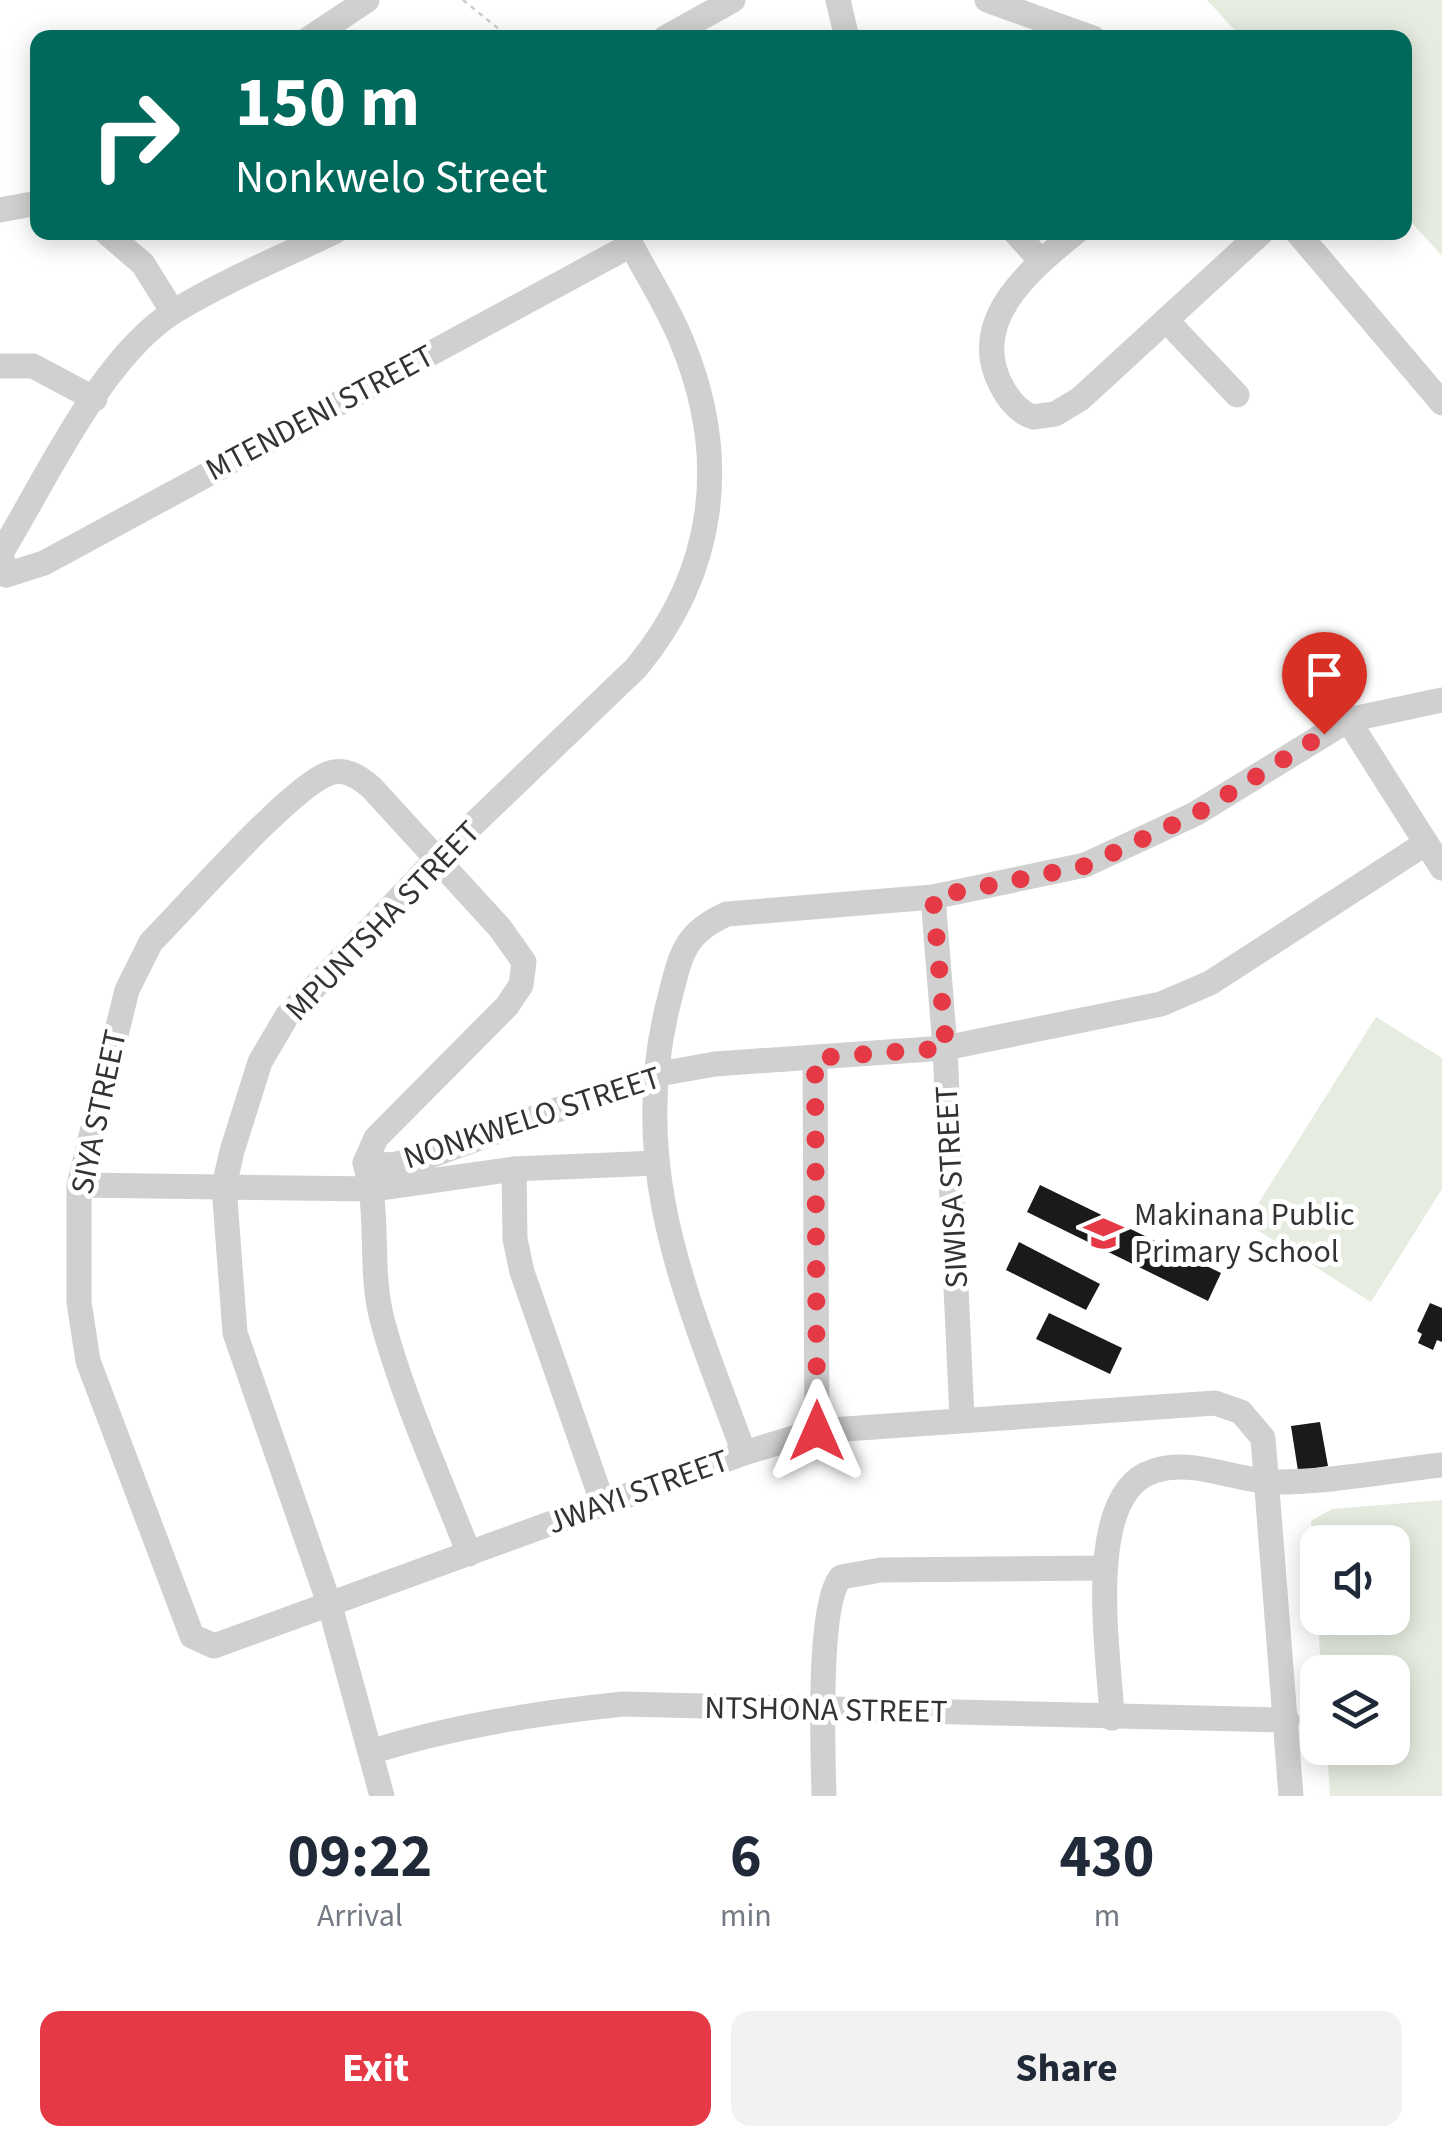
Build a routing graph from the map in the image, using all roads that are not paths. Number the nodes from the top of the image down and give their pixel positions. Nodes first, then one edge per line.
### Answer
1 (368, 0) edge
2 (733, 0) edge
3 (838, 0) edge
4 (987, 0) edge
5 (322, 30) edge
6 (679, 30) edge
7 (845, 30) edge
8 (1071, 30) edge
9 (30, 204) edge
10 (0, 210) edge
11 (115, 240) edge
12 (315, 240) edge
13 (626, 240) edge
14 (629, 240) edge
15 (1021, 240) edge
16 (1066, 240) edge
17 (1253, 240) edge
18 (1304, 240) edge
19 (1041, 261) junction
20 (173, 312) junction
21 (1166, 320) junction
22 (0, 366) edge
23 (1236, 395) dead end
24 (95, 399) junction
25 (1442, 403) edge
26 (2, 566) edge
27 (1442, 700) edge
28 (1348, 720) junction
29 (1426, 843) junction
30 (436, 860) junction
31 (1442, 868) edge
32 (933, 897) junction
33 (946, 1048) junction
34 (815, 1058) junction
35 (653, 1075) junction
36 (366, 1163) junction
37 (657, 1163) junction
38 (514, 1170) junction
39 (79, 1186) junction
40 (224, 1186) junction
41 (373, 1188) junction
42 (962, 1418) junction
43 (817, 1431) junction
44 (744, 1453) junction
45 (1442, 1465) edge
46 (1270, 1482) junction
47 (603, 1504) junction
48 (469, 1554) junction
49 (1105, 1568) junction
50 (330, 1606) junction
51 (214, 1646) joint
52 (823, 1710) junction
53 (1112, 1718) junction
54 (1286, 1720) junction
55 (370, 1752) junction
56 (382, 1796) edge
57 (824, 1796) edge
58 (1290, 1796) edge

1 - 5 street
2 - 6 street
3 - 7 street
4 - 8 street
9 - 10 street
11 - 20 street
12 - 20 street
13 - 26 street, MTENDENI STREET
14 - 30 street, MPUNTSHA STREET
15 - 19 street
16 - 19 street
17 - 21 street
18 - 25 street
19 - 21 street
20 - 24 street
21 - 23 street
22 - 24 street
24 - 26 street
27 - 28 street
28 - 29 street
28 - 32 street
29 - 31 street
29 - 33 street, NONKWELO STREET
30 - 36 street
30 - 39 street, SIYA STREET
30 - 40 street, MPUNTSHA STREET
32 - 33 street, SIWISA STREET
32 - 35 street
33 - 34 street, NONKWELO STREET
33 - 42 street, SIWISA STREET
34 - 35 street, NONKWELO STREET
34 - 43 street
35 - 36 street, NONKWELO STREET
35 - 37 street
36 - 41 street
37 - 38 street, NONKWELO STREET
37 - 44 street
38 - 41 street, NONKWELO STREET
38 - 47 street
39 - 40 street, NONKWELO STREET
39 - 51 street, SIYA STREET
40 - 41 street, NONKWELO STREET
40 - 50 street, MPUNTSHA STREET
41 - 48 street
42 - 43 street, JWAYI STREET
42 - 46 street, JWAYI STREET
43 - 44 street, JWAYI STREET
44 - 47 street, JWAYI STREET
45 - 46 street
46 - 49 street
46 - 54 street
47 - 48 street, JWAYI STREET
48 - 50 street, JWAYI STREET
49 - 52 street
49 - 53 street
50 - 51 street, JWAYI STREET
50 - 55 street, MPUNTSHA STREET
52 - 53 street, NTSHONA STREET
52 - 55 street, NTSHONA STREET
52 - 57 street
53 - 54 street, NTSHONA STREET
54 - 58 street
55 - 56 street, MPUNTSHA STREET

